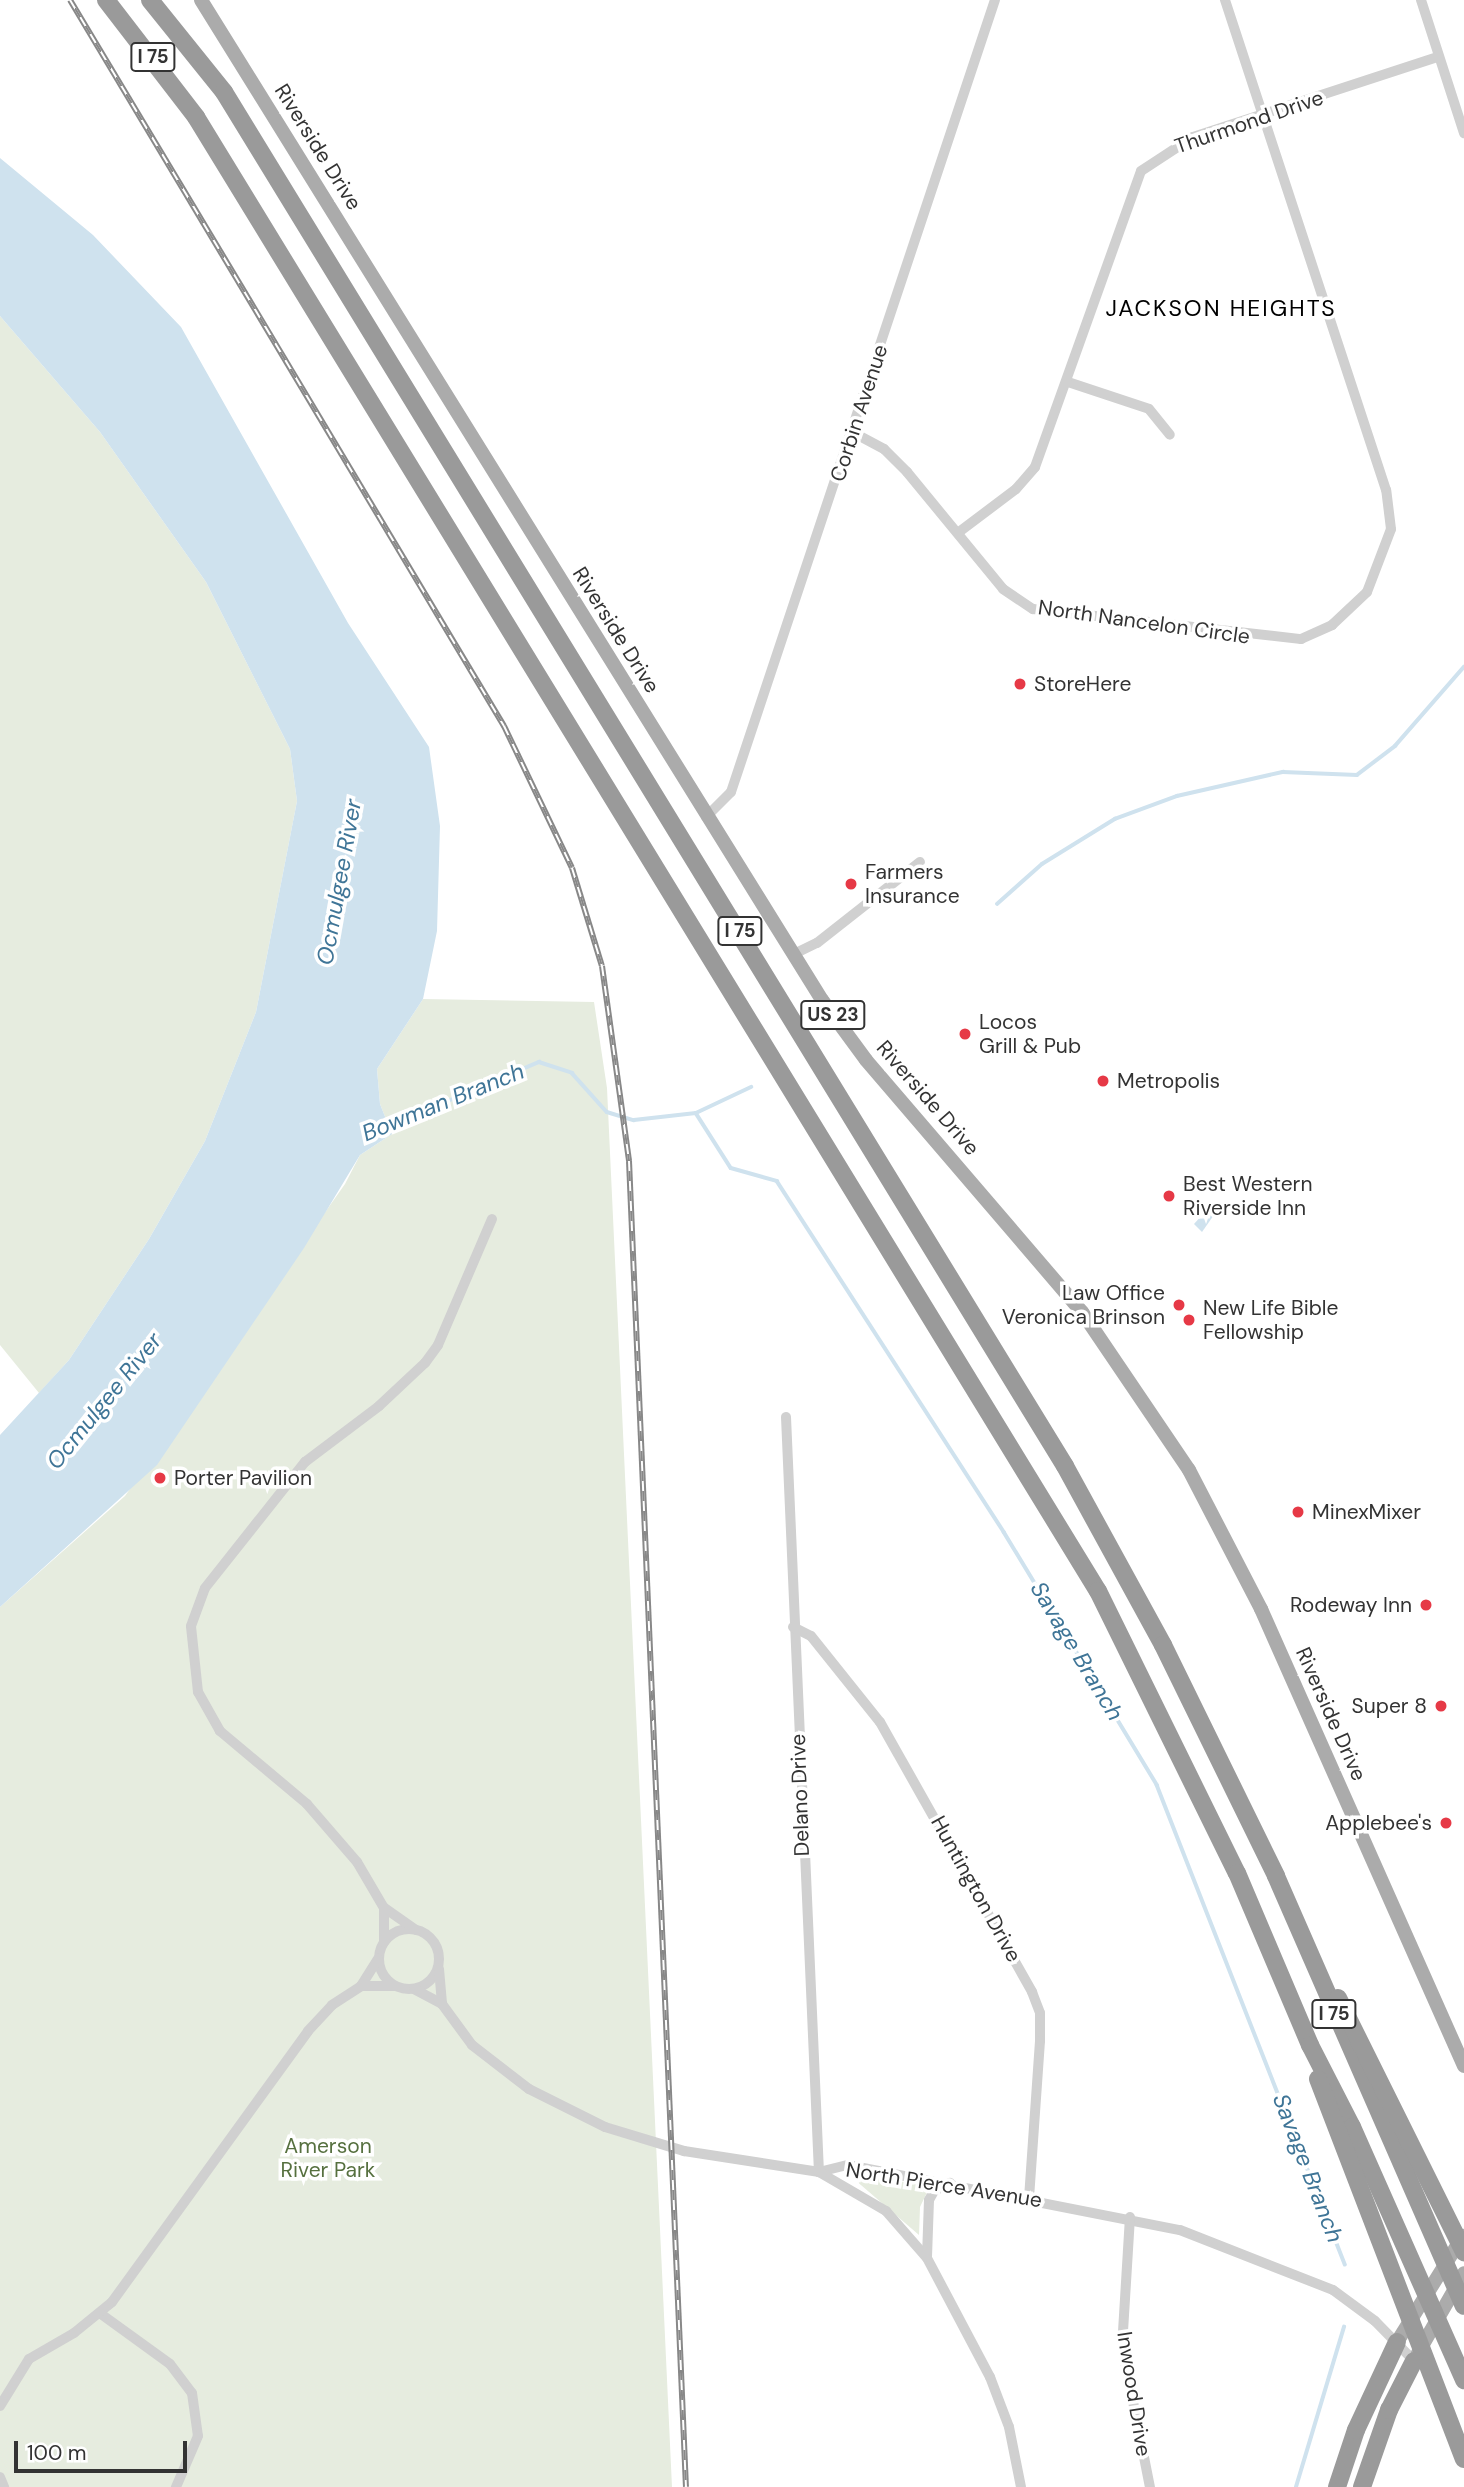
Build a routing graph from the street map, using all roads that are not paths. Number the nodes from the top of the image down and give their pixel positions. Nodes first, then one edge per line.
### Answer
1 (106, 0) edge
2 (150, 0) edge
3 (201, 0) edge
4 (995, 0) edge
5 (1225, 0) edge
6 (1421, 0) edge
7 (1438, 57) junction
8 (1262, 116) junction
9 (1464, 133) edge
10 (1068, 382) junction
11 (854, 433) junction
12 (1170, 435) dead end
13 (959, 532) junction
14 (706, 817) junction
15 (920, 862) dead end
16 (794, 954) junction
17 (492, 1219) dead end
18 (786, 1417) dead end
19 (793, 1627) junction
20 (384, 1908) junction
21 (416, 1930) junction
22 (1300, 1930) junction
23 (384, 1942) junction
24 (379, 1959) junction
25 (439, 1966) junction
26 (361, 1986) junction
27 (394, 1986) junction
28 (414, 1989) junction
29 (442, 2004) junction
30 (1310, 2045) junction
31 (1459, 2047) edge
32 (1464, 2066) edge
33 (819, 2172) junction
34 (951, 2183) junction
35 (1029, 2197) junction
36 (1130, 2217) junction
37 (1464, 2235) edge
38 (1464, 2252) edge
39 (927, 2258) junction
40 (1464, 2273) edge
41 (1464, 2306) edge
42 (101, 2314) junction
43 (1398, 2342) junction
44 (1414, 2361) junction
45 (1464, 2380) edge
46 (0, 2406) edge
47 (1464, 2459) edge
48 (0, 2477) edge
49 (4, 2487) edge
50 (176, 2487) edge
51 (1021, 2487) edge
52 (1150, 2487) edge
53 (1337, 2487) edge
54 (1362, 2487) edge

1 - 30 highway, I 75
2 - 22 highway, I 75
3 - 14 main road, Riverside Drive / US 23
4 - 11 street, Corbin Avenue
5 - 8 street
6 - 7 street
7 - 8 street, Thurmond Drive
7 - 9 street
8 - 10 street, Thurmond Drive
8 - 13 street, North Nancelon Circle
10 - 12 street
10 - 13 street, Thurmond Drive
11 - 13 street, North Nancelon Circle
11 - 14 street, Corbin Avenue
14 - 16 main road, Riverside Drive / US 23
15 - 16 street
16 - 31 main road, Riverside Drive / US 23
17 - 20 street
18 - 19 street, Delano Drive
19 - 33 street, Delano Drive
19 - 35 street, Huntington Drive
20 - 21 street
20 - 23 street
21 - 23 street
21 - 25 street
22 - 38 highway
22 - 41 highway, I 75
23 - 24 street
24 - 26 street
24 - 27 street
25 - 28 street
25 - 29 street
26 - 27 street
26 - 42 street
27 - 28 street
28 - 29 street, North Pierce Avenue
29 - 33 street, North Pierce Avenue
30 - 45 highway, I 75
30 - 47 highway
31 - 32 main road, Riverside Drive / US 23
33 - 34 street, North Pierce Avenue
33 - 39 street
34 - 35 street, North Pierce Avenue
34 - 39 street
35 - 36 street, North Pierce Avenue
36 - 43 street, North Pierce Avenue
36 - 52 street, Inwood Drive
37 - 43 main road
39 - 51 street
40 - 44 main road
42 - 46 street
42 - 50 street
43 - 44 street, North Pierce Avenue
43 - 53 highway
44 - 54 highway
48 - 49 street

